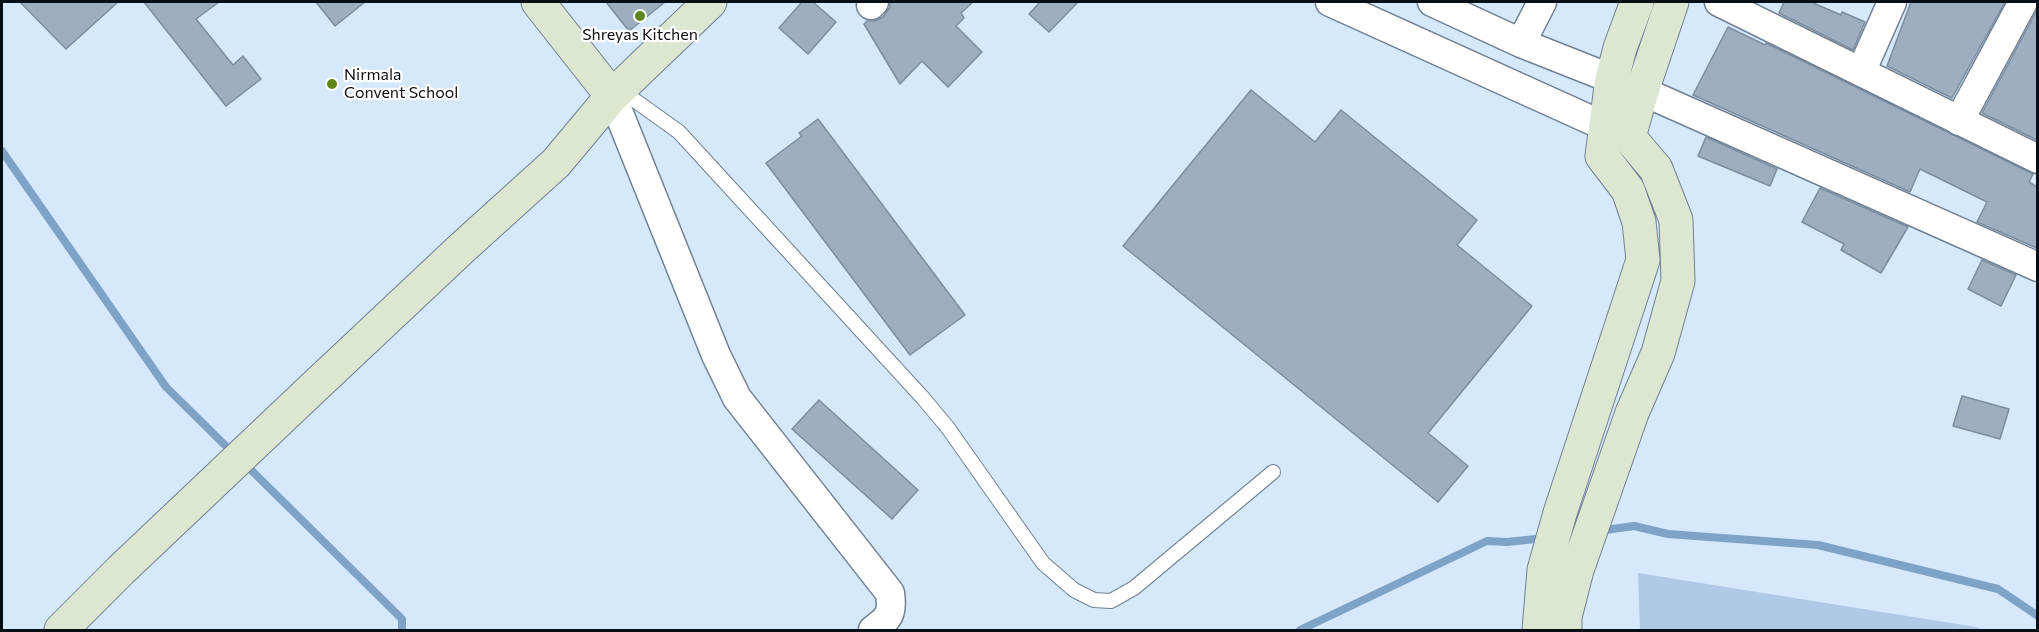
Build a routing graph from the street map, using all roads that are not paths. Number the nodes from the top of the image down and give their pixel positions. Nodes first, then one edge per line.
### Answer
1 (538, 2) edge
2 (710, 2) edge
3 (1330, 2) edge
4 (1432, 2) edge
5 (1542, 2) edge
6 (1637, 2) edge
7 (1671, 2) edge
8 (1719, 2) edge
9 (2023, 2) edge
10 (1881, 5) edge
11 (1521, 43) junction
12 (1861, 72) junction
13 (1627, 85) junction
14 (613, 98) junction
15 (1959, 121) junction
16 (1617, 132) junction
17 (2037, 159) edge
18 (2037, 267) edge
19 (1273, 472) dead end
20 (1564, 500) junction
21 (1600, 505) junction
22 (61, 630) edge
23 (873, 630) edge
24 (1539, 630) edge
25 (1565, 630) edge

1 - 14 street
2 - 14 street
3 - 16 street
4 - 11 street
5 - 11 street
6 - 13 street
7 - 13 street
8 - 12 street
9 - 15 street
10 - 12 street
11 - 13 street
12 - 15 street
13 - 16 street
13 - 18 street
14 - 19 lane
14 - 22 street
14 - 23 street
15 - 17 street
16 - 20 street
16 - 21 street
20 - 21 street
20 - 24 street
21 - 25 street

